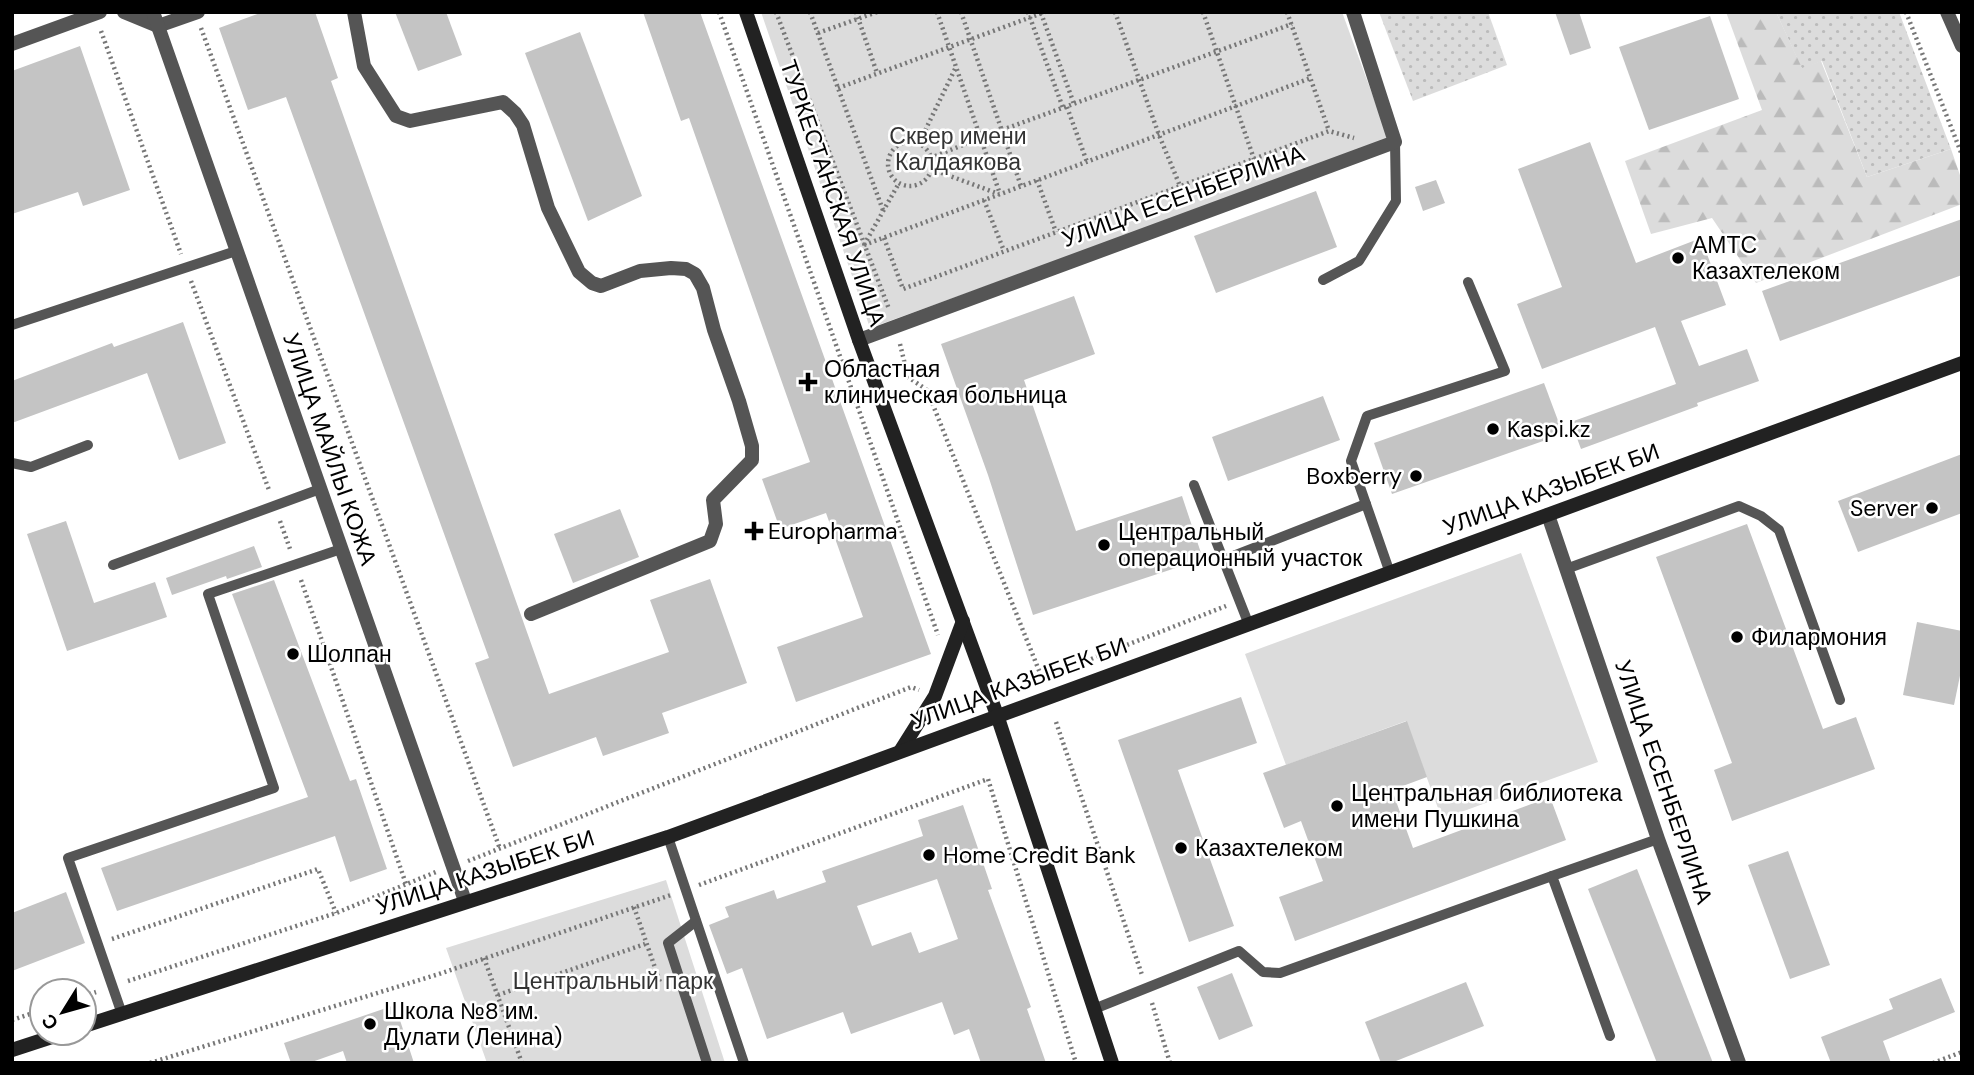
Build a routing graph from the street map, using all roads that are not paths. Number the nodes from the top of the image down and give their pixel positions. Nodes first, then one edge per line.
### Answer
1 (124, 12) edge
2 (354, 12) edge
3 (746, 12) edge
4 (1353, 12) edge
5 (1948, 12) edge
6 (97, 13) edge
7 (197, 13) edge
8 (155, 19) edge
9 (12, 44) edge
10 (1962, 46) edge
11 (1395, 142) junction
12 (236, 251) junction
13 (1323, 280) dead end
14 (1468, 282) dead end
15 (12, 325) edge
16 (859, 340) junction
17 (1962, 363) edge
18 (88, 444) dead end
19 (12, 463) edge
20 (1194, 485) dead end
21 (320, 489) junction
22 (1366, 505) junction
23 (1548, 514) junction
24 (341, 549) junction
25 (1223, 560) junction
26 (113, 565) dead end
27 (1566, 569) junction
28 (1390, 573) junction
29 (531, 614) dead end
30 (963, 621) junction
31 (1249, 625) junction
32 (1840, 700) dead end
33 (997, 715) junction
34 (901, 750) junction
35 (668, 837) junction
36 (1658, 839) junction
37 (1552, 876) junction
38 (465, 901) junction
39 (696, 921) junction
40 (1094, 1009) junction
41 (122, 1014) junction
42 (98, 1022) edge
43 (1610, 1037) dead end
44 (707, 1063) edge
45 (744, 1063) edge
46 (1112, 1063) edge
47 (1739, 1063) edge

1 - 8 street
2 - 29 street
3 - 16 main road, ТУРКЕСТАНСКАЯ УЛИЦА
4 - 11 street
5 - 10 street
6 - 9 street
7 - 8 street
8 - 12 street, УЛИЦА МАЙЛЫ КОЖА
11 - 13 lane
11 - 16 street, УЛИЦА ЕСЕНБЕРЛИНА
12 - 15 lane
12 - 21 street, УЛИЦА МАЙЛЫ КОЖА
14 - 22 lane
16 - 30 main road, ТУРКЕСТАНСКАЯ УЛИЦА
17 - 23 main road, УЛИЦА КАЗЫБЕК БИ
18 - 19 lane
20 - 25 lane
21 - 24 street, УЛИЦА МАЙЛЫ КОЖА
21 - 26 lane
22 - 25 lane
22 - 28 lane
23 - 27 street, УЛИЦА ЕСЕНБЕРЛИНА
23 - 28 main road, УЛИЦА КАЗЫБЕК БИ
24 - 38 street, УЛИЦА МАЙЛЫ КОЖА
24 - 41 lane
25 - 31 lane
27 - 32 lane
27 - 36 street, УЛИЦА ЕСЕНБЕРЛИНА
28 - 31 main road, УЛИЦА КАЗЫБЕК БИ
30 - 33 main road, ТУРКЕСТАНСКАЯ УЛИЦА
30 - 34 main road
31 - 33 main road, УЛИЦА КАЗЫБЕК БИ
33 - 34 main road, УЛИЦА КАЗЫБЕК БИ
33 - 40 main road, ТУРКЕСТАНСКАЯ УЛИЦА
34 - 35 main road, УЛИЦА КАЗЫБЕК БИ
35 - 38 main road, УЛИЦА КАЗЫБЕК БИ
35 - 39 lane
36 - 37 lane
36 - 47 street, УЛИЦА ЕСЕНБЕРЛИНА
37 - 40 lane
37 - 43 lane
38 - 41 main road, УЛИЦА КАЗЫБЕК БИ
39 - 44 lane
39 - 45 lane
40 - 46 main road, ТУРКЕСТАНСКАЯ УЛИЦА
41 - 42 main road, УЛИЦА КАЗЫБЕК БИ

